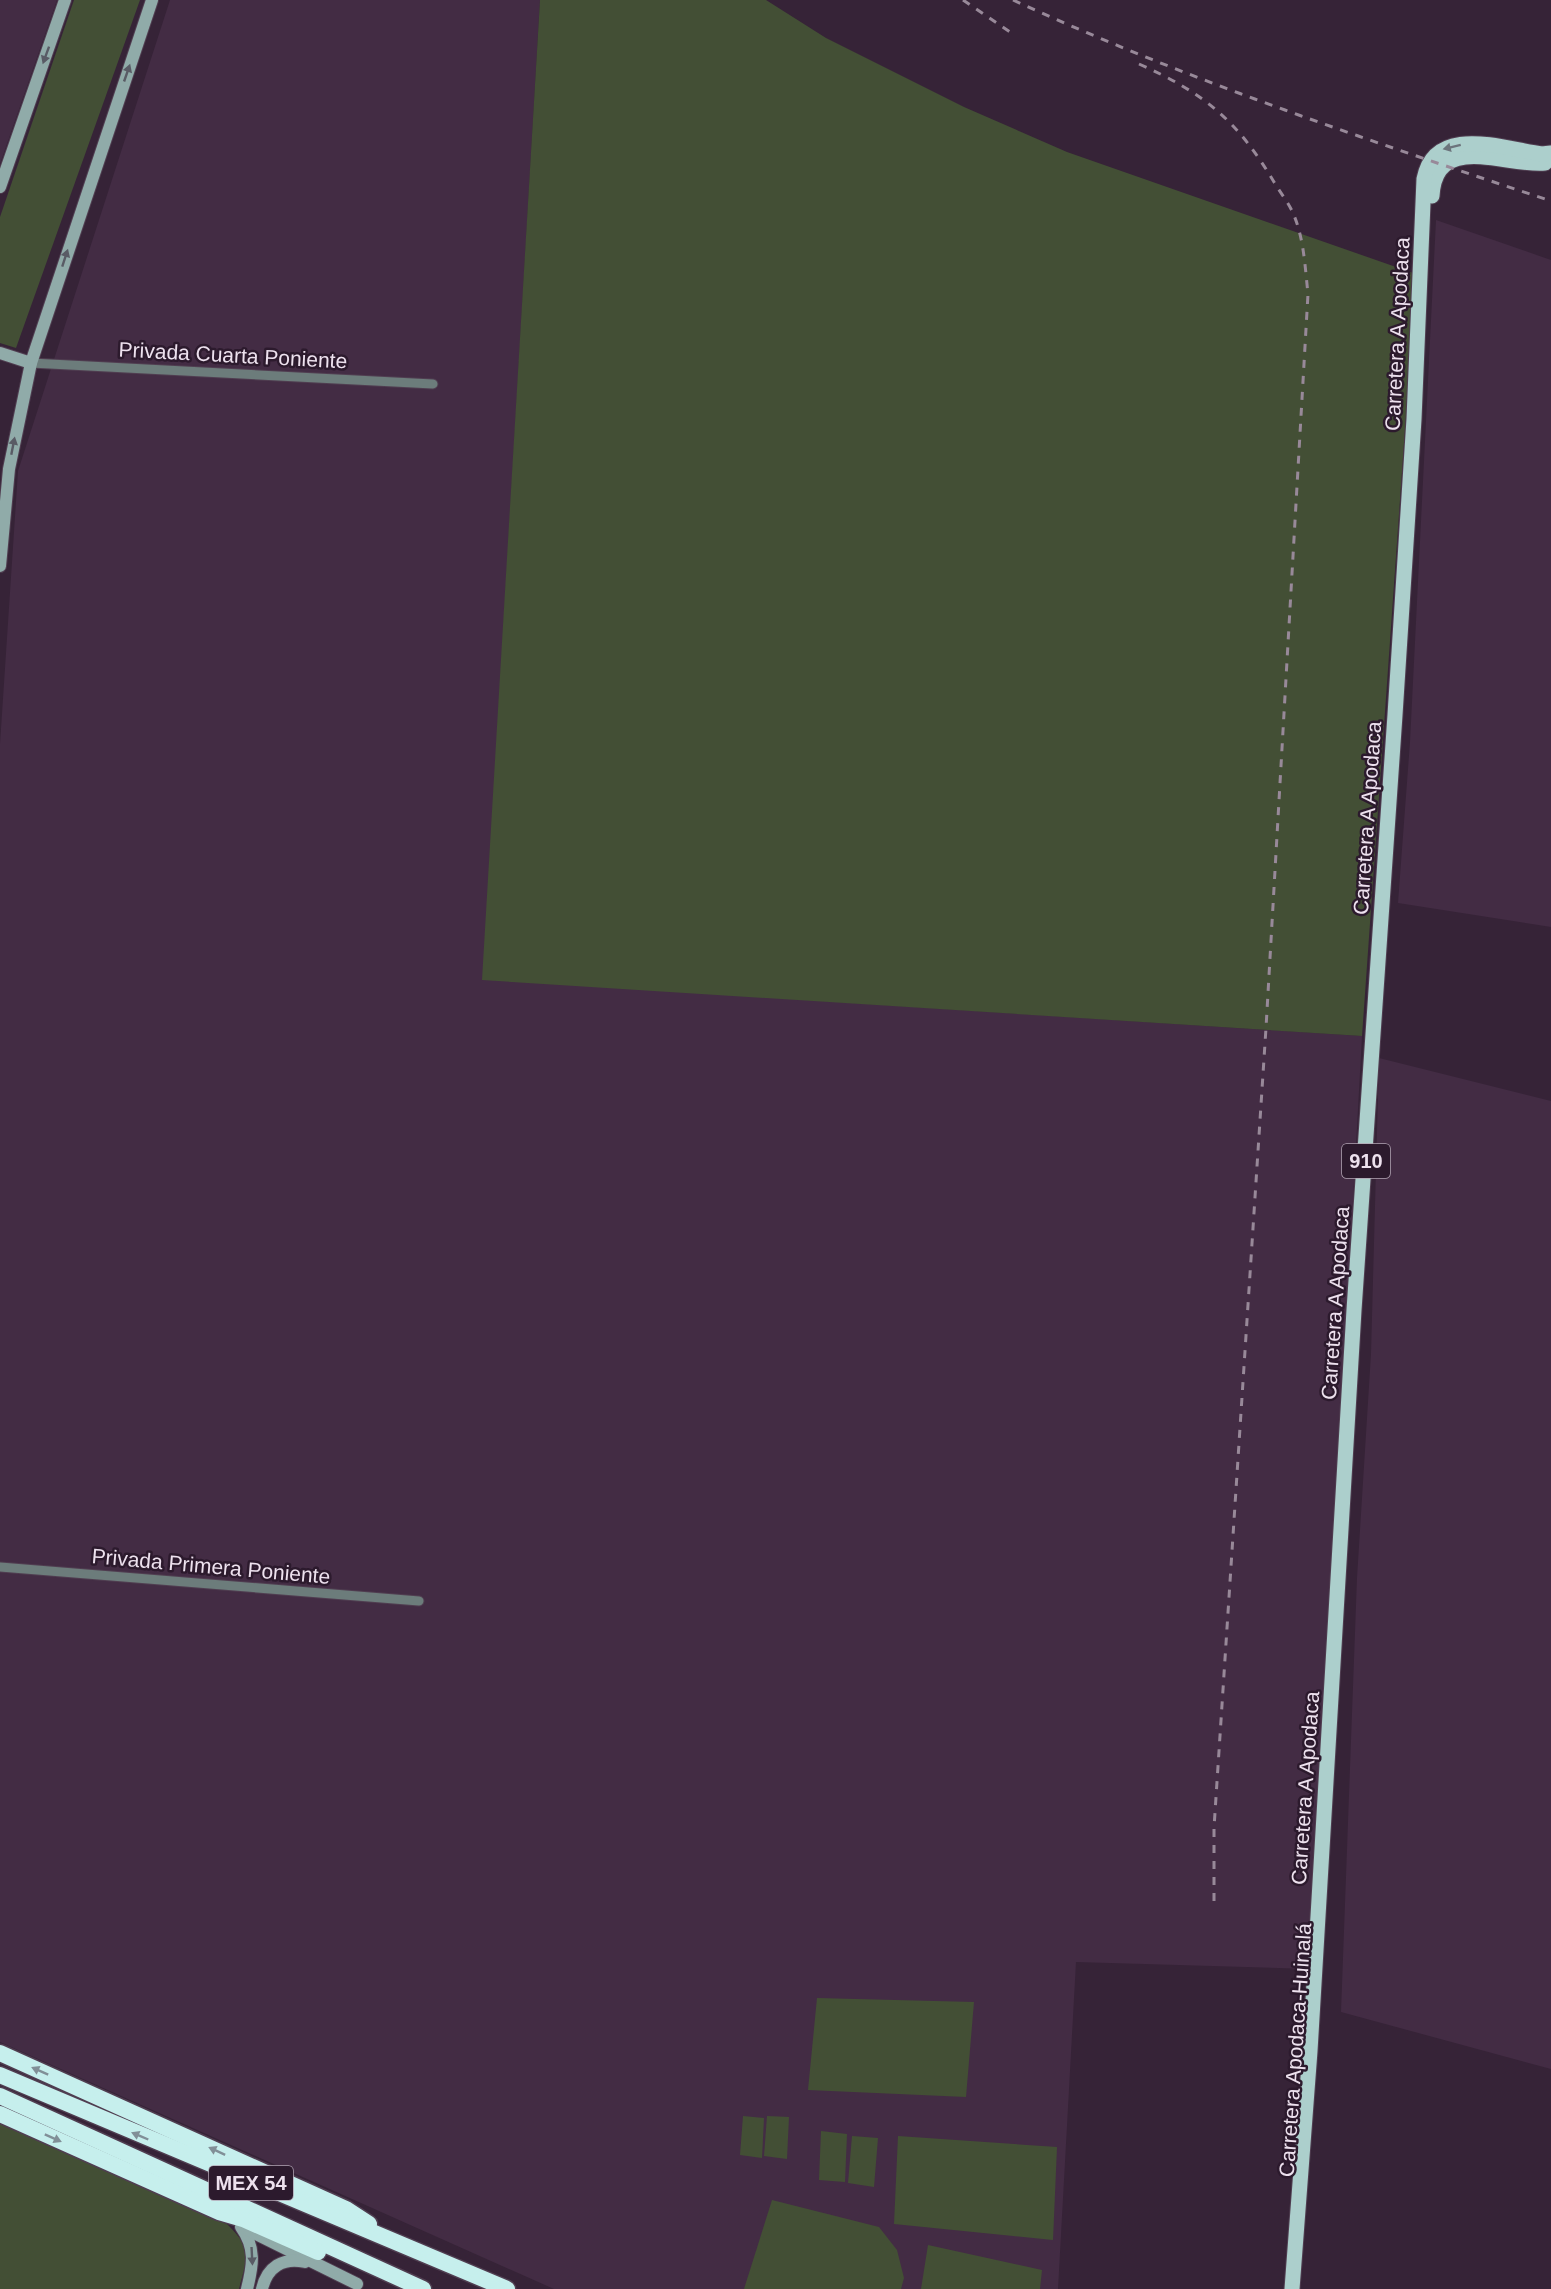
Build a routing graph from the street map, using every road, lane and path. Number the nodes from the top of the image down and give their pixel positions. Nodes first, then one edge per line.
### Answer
1 (65, 0) edge
2 (152, 0) edge
3 (1551, 153) edge
4 (1551, 162) edge
5 (0, 187) edge
6 (0, 353) edge
7 (31, 363) junction
8 (433, 384) dead end
9 (0, 566) edge
10 (0, 1567) edge
11 (419, 1601) dead end
12 (0, 2053) edge
13 (0, 2075) edge
14 (0, 2096) edge
15 (0, 2114) edge
16 (219, 2212) junction
17 (240, 2226) junction
18 (399, 2245) junction
19 (387, 2273) junction
20 (363, 2286) edge
21 (247, 2289) edge
22 (262, 2289) edge
23 (423, 2289) edge
24 (507, 2289) edge
25 (1292, 2289) edge
26 (1300, 2289) edge

1 -> 5 street
7 -> 2 street
3 -> 25 main road, Carretera A Apodaca / 910
4 - 26 main road, Carretera Apodaca-Huinalá / 910
6 - 7 street
7 - 8 street, Privada Cuarta Poniente
9 -> 7 street
10 - 11 street, Privada Primera Poniente
18 -> 12 highway
18 -> 13 highway, MEX 54
14 - 19 highway, MEX 54
15 -> 16 highway
16 - 17 street
16 - 19 highway
17 - 20 street
17 -> 21 street
18 - 24 highway, MEX 54
19 - 23 highway, MEX 54
20 - 22 street

